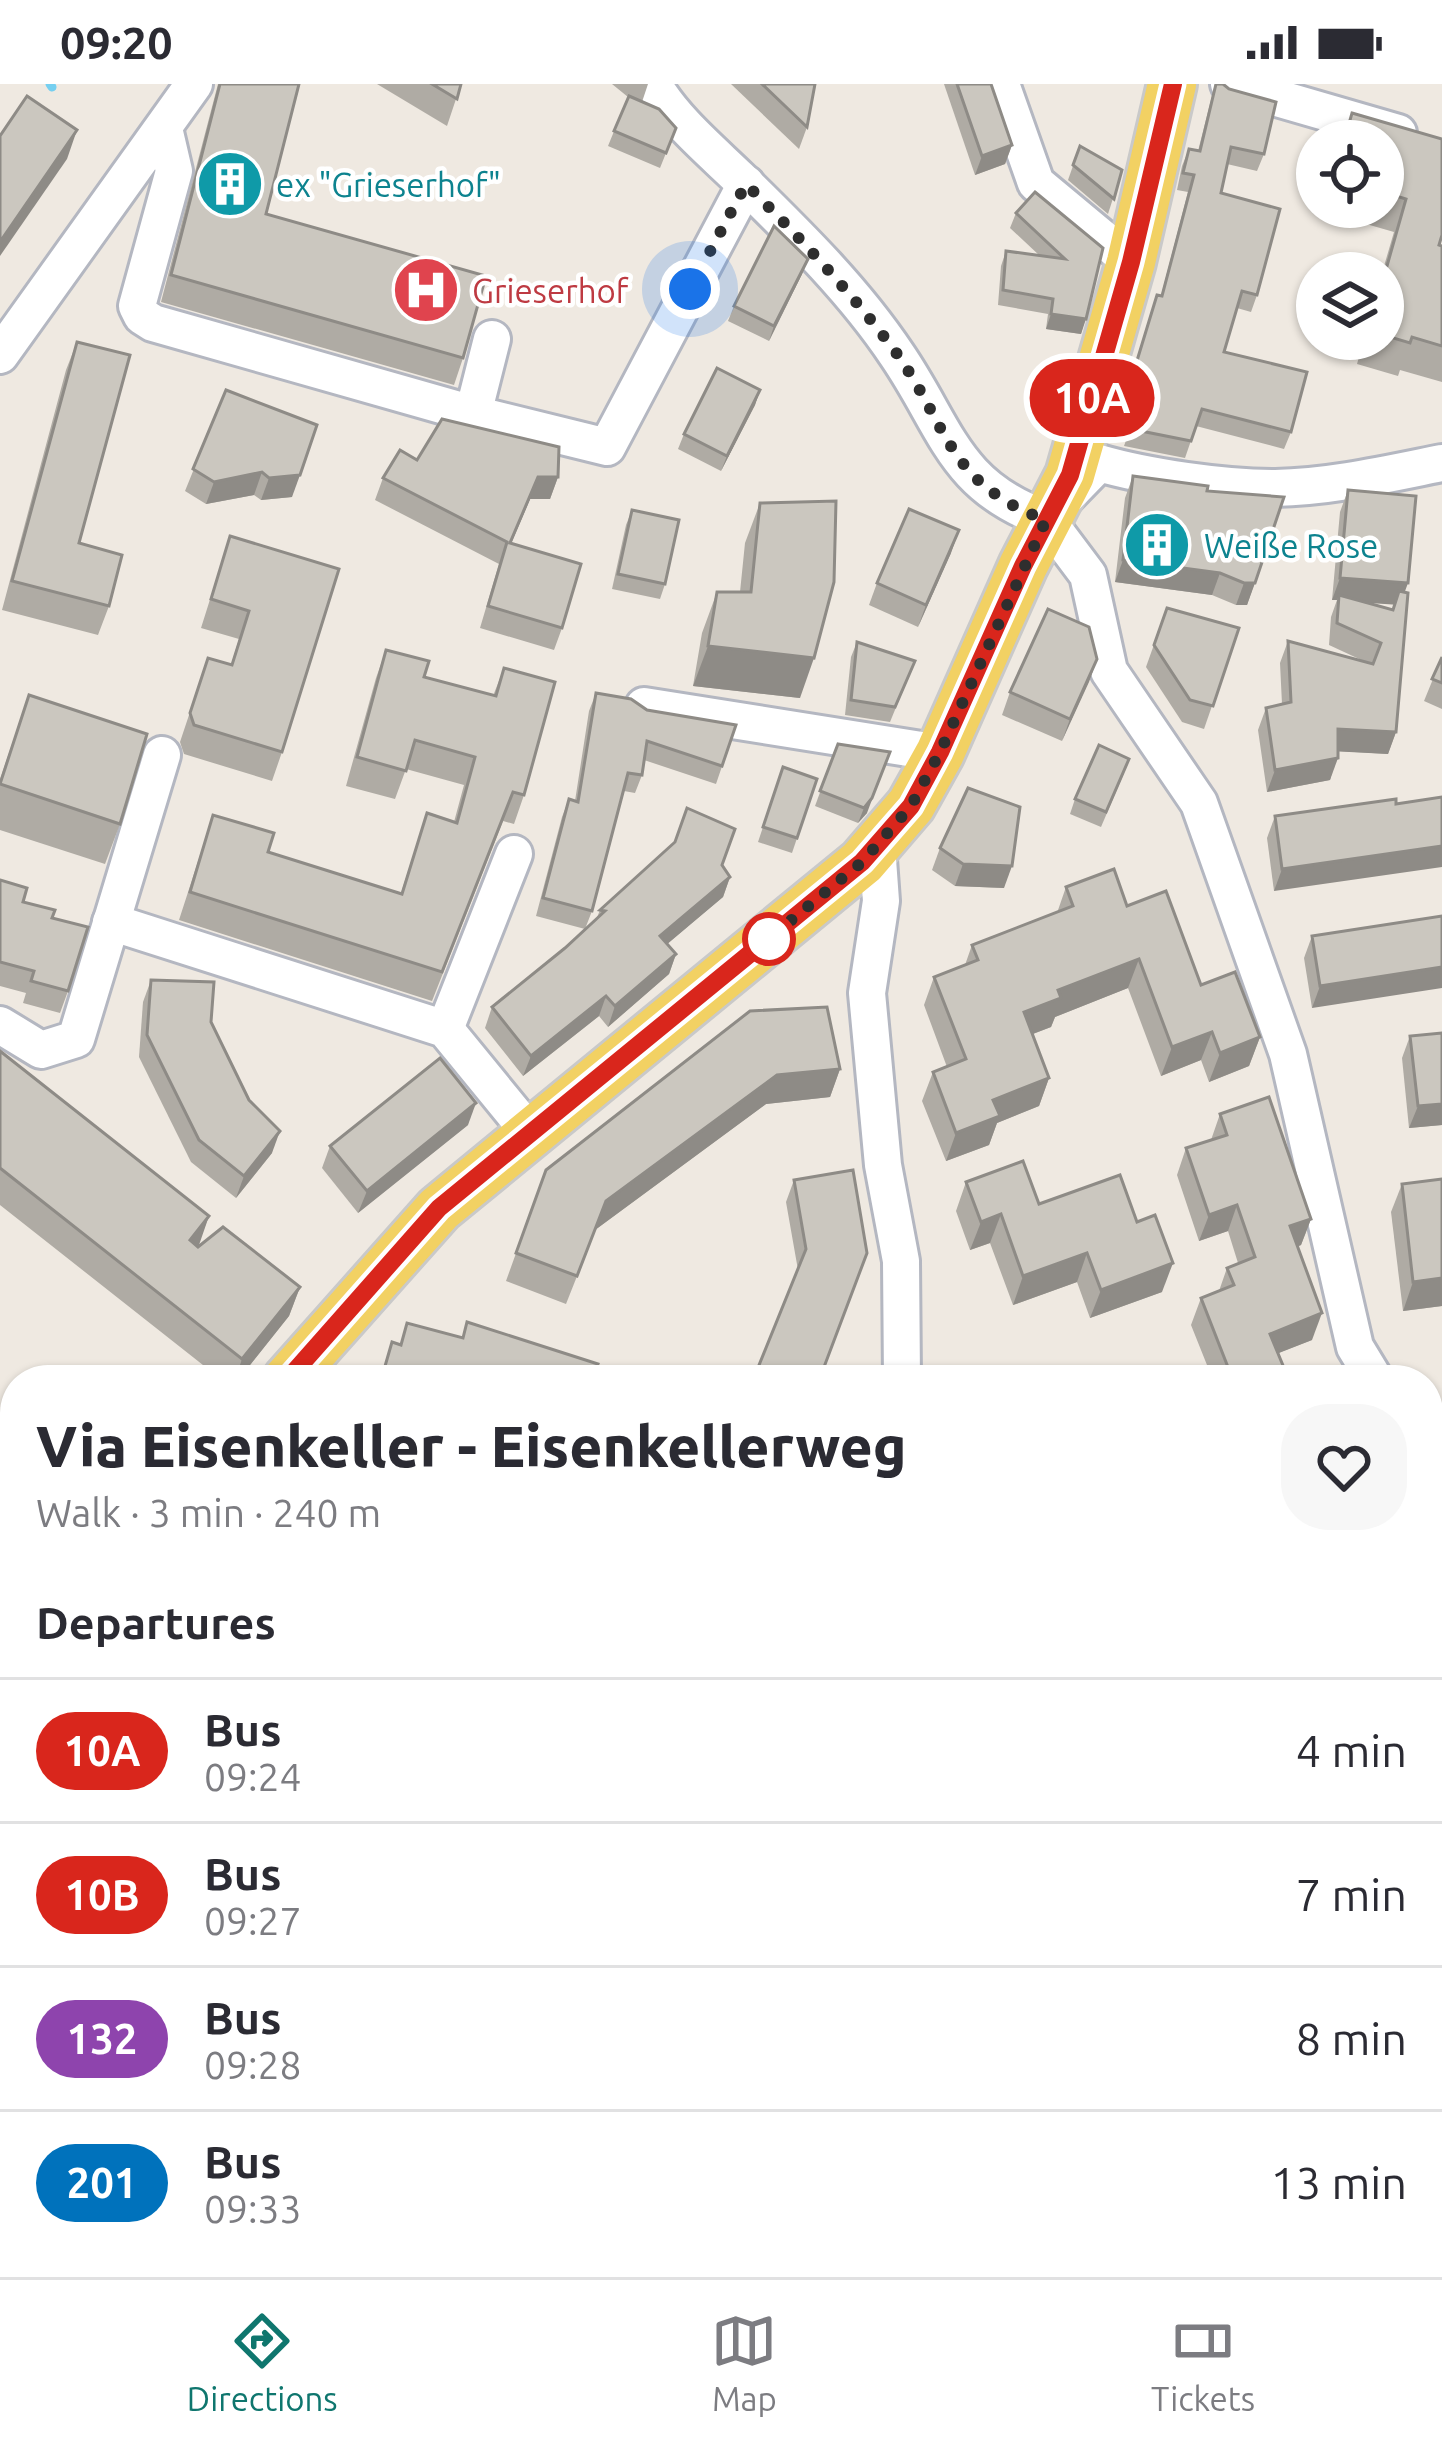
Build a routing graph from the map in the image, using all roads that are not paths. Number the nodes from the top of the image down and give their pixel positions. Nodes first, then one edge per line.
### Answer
1 (194, 84) edge
2 (652, 84) edge
3 (1001, 84) edge
4 (1172, 84) edge
5 (1228, 84) edge
6 (164, 128) junction
7 (1405, 135) edge
8 (746, 184) junction
9 (1131, 262) junction
10 (492, 339) dead end
11 (0, 355) edge
12 (473, 414) junction
13 (1442, 463) edge
14 (1046, 520) junction
15 (644, 706) edge
16 (940, 752) junction
17 (162, 755) dead end
18 (877, 846) junction
19 (514, 854) dead end
20 (111, 922) junction
21 (0, 1025) edge
22 (445, 1029) junction
23 (530, 1133) junction
24 (300, 1365) edge
25 (902, 1365) edge
26 (1366, 1365) edge

1 - 6 street
2 - 8 street
3 - 9 street
4 - 9 main road
5 - 7 street
6 - 11 street
6 - 12 street
8 - 12 street
8 - 14 street
9 - 14 main road
10 - 12 street
13 - 14 street
14 - 16 main road
14 - 26 street
15 - 16 street
16 - 18 main road
17 - 20 street
18 - 23 main road
18 - 25 street
19 - 22 street
20 - 21 street
20 - 22 street
22 - 23 street
23 - 24 main road

